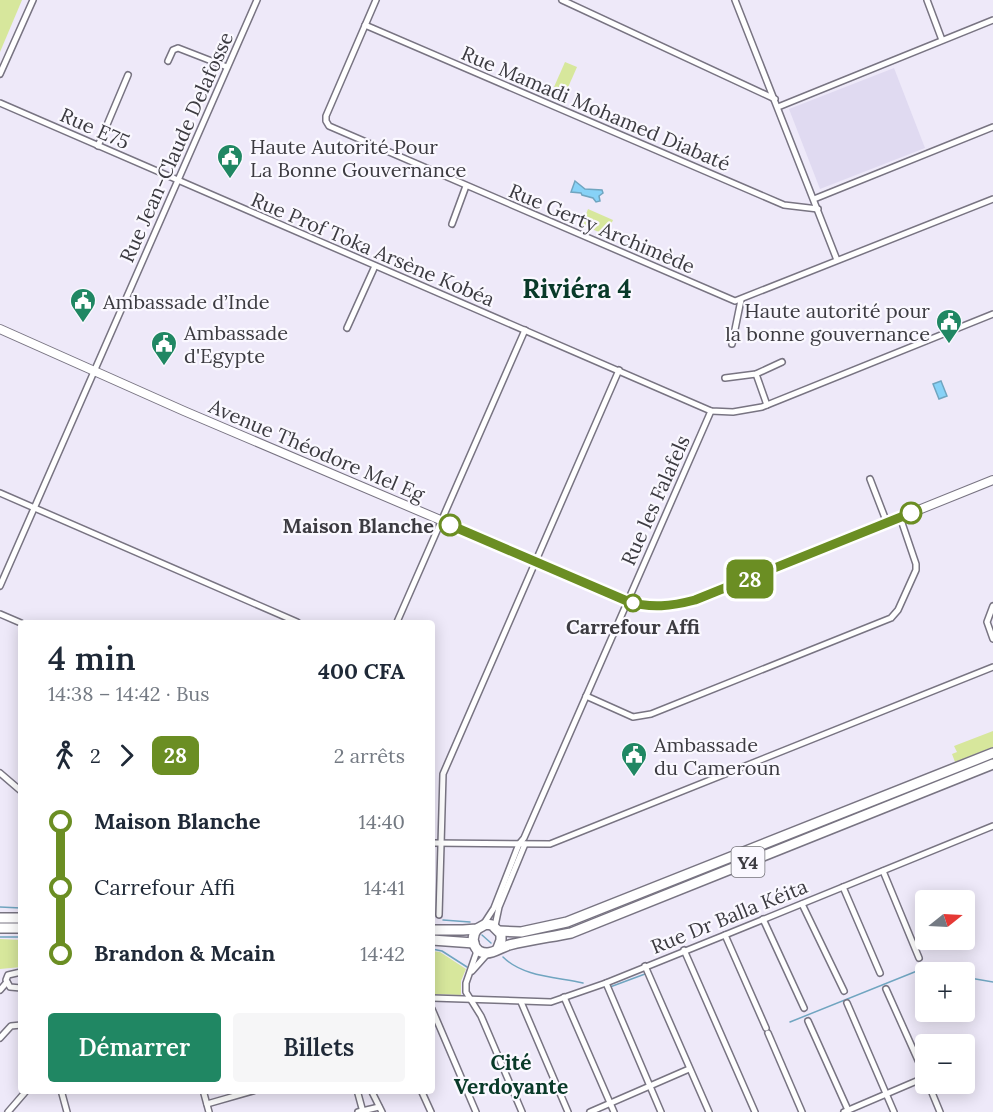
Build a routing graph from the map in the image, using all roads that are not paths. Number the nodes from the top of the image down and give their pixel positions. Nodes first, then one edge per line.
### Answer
1 (33, 0) edge
2 (257, 0) edge
3 (376, 0) edge
4 (562, 0) edge
5 (735, 0) edge
6 (927, 0) edge
7 (993, 20) edge
8 (365, 25) junction
9 (942, 40) junction
10 (168, 61) dead end
11 (227, 67) junction
12 (0, 74) edge
13 (128, 75) dead end
14 (775, 99) junction
15 (0, 103) edge
16 (778, 107) junction
17 (993, 127) edge
18 (98, 146) junction
19 (177, 181) junction
20 (466, 186) junction
21 (993, 198) edge
22 (814, 199) junction
23 (818, 209) junction
24 (452, 224) dead end
25 (837, 260) junction
26 (375, 266) junction
27 (741, 300) junction
28 (993, 314) edge
29 (347, 328) dead end
30 (0, 329) edge
31 (525, 330) junction
32 (732, 344) dead end
33 (782, 362) dead end
34 (619, 370) junction
35 (93, 371) junction
36 (756, 374) junction
37 (725, 378) dead end
38 (767, 405) junction
39 (711, 411) junction
40 (870, 479) dead end
41 (993, 480) edge
42 (0, 493) edge
43 (35, 509) junction
44 (900, 518) junction
45 (441, 521) junction
46 (887, 523) junction
47 (534, 562) junction
48 (0, 586) edge
49 (627, 601) junction
50 (993, 606) edge
51 (0, 614) edge
52 (292, 620) edge
53 (398, 620) edge
54 (18, 622) edge
55 (993, 639) edge
56 (993, 667) edge
57 (586, 696) junction
58 (993, 753) edge
59 (993, 764) edge
60 (0, 773) edge
61 (18, 788) edge
62 (993, 826) edge
63 (523, 842) junction
64 (435, 843) edge
65 (440, 843) junction
66 (883, 871) junction
67 (843, 887) junction
68 (802, 904) junction
69 (439, 915) dead end
70 (0, 918) edge
71 (18, 918) edge
72 (763, 919) junction
73 (0, 927) edge
74 (480, 927) junction
75 (18, 928) edge
76 (497, 929) junction
77 (435, 930) edge
78 (725, 935) junction
79 (435, 940) edge
80 (475, 946) junction
81 (498, 948) junction
82 (684, 950) junction
83 (488, 953) junction
84 (919, 958) dead end
85 (645, 966) junction
86 (0, 973) edge
87 (18, 973) edge
88 (880, 973) dead end
89 (8, 975) junction
90 (469, 975) junction
91 (7, 982) junction
92 (590, 982) dead end
93 (606, 982) junction
94 (599, 985) junction
95 (18, 988) edge
96 (886, 989) dead end
97 (0, 990) edge
98 (844, 991) dead end
99 (564, 997) junction
100 (435, 998) edge
101 (470, 999) junction
102 (521, 1002) junction
103 (847, 1004) dead end
104 (804, 1008) dead end
105 (435, 1017) edge
106 (808, 1021) dead end
107 (18, 1025) edge
108 (0, 1038) edge
109 (915, 1055) edge
110 (689, 1068) junction
111 (915, 1082) edge
112 (650, 1085) junction
113 (24, 1094) edge
114 (62, 1094) edge
115 (204, 1094) edge
116 (242, 1094) edge
117 (358, 1094) edge
118 (374, 1094) edge
119 (423, 1094) edge
120 (886, 1094) junction
121 (933, 1094) edge
122 (610, 1103) junction
123 (207, 1104) junction
124 (380, 1109) edge
125 (846, 1111) edge
126 (8, 1112) edge
127 (66, 1112) edge
128 (209, 1112) edge
129 (361, 1112) edge
130 (431, 1112) edge
131 (476, 1112) edge
132 (522, 1112) edge
133 (568, 1112) edge
134 (590, 1112) edge
135 (614, 1112) edge
136 (661, 1112) edge
137 (709, 1112) edge
138 (755, 1112) edge
139 (802, 1112) edge
140 (894, 1112) edge
141 (940, 1112) edge

1 - 12 street
2 - 11 street, Rue Jean-Claude Delafosse
3 - 8 street, Rue Gerty Archimède
4 - 14 street
5 - 14 street
6 - 9 street
7 - 9 street
8 - 20 street, Rue Gerty Archimède
8 - 23 street, Rue Mamadi Mohamed Diabaté
9 - 16 street
10 - 11 street
11 - 19 street, Rue Jean-Claude Delafosse
13 - 18 street
14 - 16 street
15 - 18 street, Rue E75
16 - 22 street
17 - 22 street
18 - 19 street, Rue E75
19 - 26 street, Rue Prof Toka Arsène Kobéa
19 - 35 street, Rue Jean-Claude Delafosse
20 - 24 street
20 - 27 street, Rue Gerty Archimède
21 - 25 street
22 - 23 street
23 - 25 street
25 - 27 street
26 - 29 street
26 - 31 street, Rue Prof Toka Arsène Kobéa
27 - 32 street
28 - 38 street, Rue Prof Toka Arsène Kobéa
30 - 35 main road, Avenue Théodore Mel Eg
31 - 34 street, Rue Prof Toka Arsène Kobéa
31 - 45 street
33 - 36 street
34 - 39 street, Rue Prof Toka Arsène Kobéa
34 - 47 street
35 - 43 street, Rue Jean-Claude Delafosse
35 - 45 main road, Avenue Théodore Mel Eg
36 - 37 street
36 - 38 street
38 - 39 street, Rue Prof Toka Arsène Kobéa
39 - 49 street, Rue les Falafels
40 - 46 street
41 - 44 main road, Avenue Théodore Mel Eg
42 - 43 street
43 - 48 street, Rue Jean-Claude Delafosse
43 - 52 street
44 - 46 main road, Avenue Théodore Mel Eg
44 - 57 street
45 - 47 main road, Avenue Théodore Mel Eg
45 - 53 street
46 - 49 main road, Avenue Théodore Mel Eg
47 - 49 main road, Avenue Théodore Mel Eg
47 - 65 street
49 - 57 street, Rue les Falafels
50 - 55 street
51 - 54 street
56 - 63 street
57 - 63 street, Rue les Falafels
58 - 76 highway, Y4
59 - 81 highway, Y4
60 - 61 street
62 - 66 street, Rue Dr Balla Kéita
63 - 65 street
63 - 74 street
63 - 76 street
64 - 65 street
65 - 69 street
66 - 67 street, Rue Dr Balla Kéita
66 - 84 street
67 - 68 street, Rue Dr Balla Kéita
67 - 88 street
68 - 72 street, Rue Dr Balla Kéita
68 - 98 street
70 - 71 highway
72 - 78 street, Rue Dr Balla Kéita
72 - 104 street
73 - 75 highway
74 - 76 highway
74 - 77 highway
74 - 80 highway
76 - 81 highway
78 - 82 street, Rue Dr Balla Kéita
78 - 139 street
79 - 80 highway
80 - 83 highway
80 - 90 street
81 - 83 highway
82 - 85 street, Rue Dr Balla Kéita
82 - 138 street
83 - 90 street
85 - 93 street, Rue Dr Balla Kéita
85 - 110 street
86 - 89 street
87 - 89 street
89 - 91 street
90 - 101 street
91 - 95 street
91 - 97 street
92 - 94 street
93 - 94 street, Rue Dr Balla Kéita
93 - 112 street
94 - 99 street, Rue Dr Balla Kéita
96 - 109 street
99 - 102 street, Rue Dr Balla Kéita
99 - 122 street
100 - 101 street, Rue Dr Balla Kéita
101 - 102 street, Rue Dr Balla Kéita
101 - 132 street
102 - 133 street
103 - 120 street
105 - 131 street
106 - 125 street
107 - 108 street
110 - 112 street
110 - 137 street
111 - 120 street
112 - 122 street
112 - 136 street
113 - 126 street
114 - 127 street
115 - 123 street
116 - 123 street
117 - 129 street
118 - 124 street
119 - 130 street
120 - 125 street
120 - 140 street
121 - 141 street
122 - 134 street
122 - 135 street
123 - 128 street
124 - 129 street

